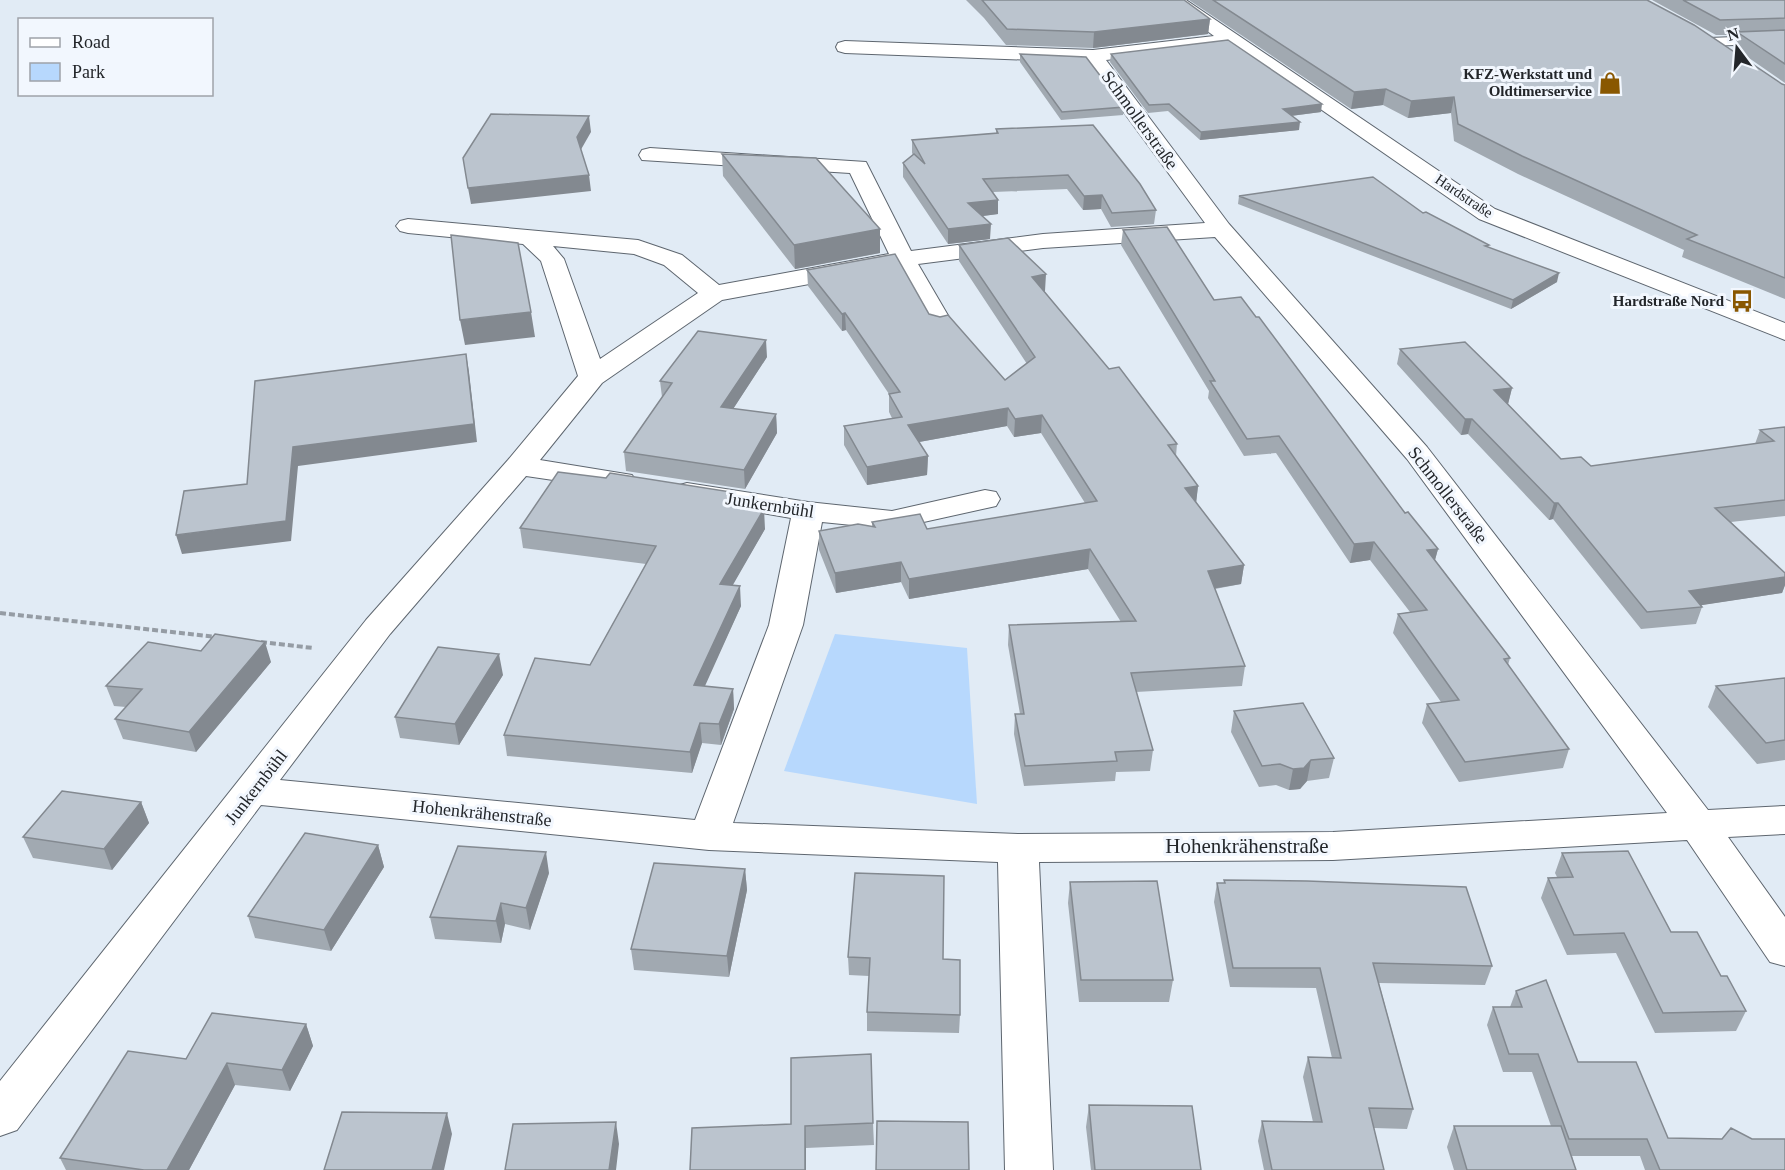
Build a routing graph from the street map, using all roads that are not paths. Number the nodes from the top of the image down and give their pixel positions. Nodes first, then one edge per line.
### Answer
1 (1174, 0) edge
2 (1689, 30) edge
3 (1234, 39) junction
4 (1785, 39) edge
5 (1709, 42) junction
6 (845, 47) dead end
7 (1093, 56) junction
8 (1737, 62) edge
9 (650, 155) dead end
10 (408, 226) dead end
11 (1221, 229) junction
12 (530, 237) junction
13 (903, 260) junction
14 (714, 294) junction
15 (940, 324) edge
16 (1785, 332) edge
17 (592, 377) junction
18 (519, 466) junction
19 (985, 499) dead end
20 (808, 511) junction
21 (254, 791) junction
22 (1785, 820) edge
23 (1697, 824) junction
24 (709, 836) junction
25 (1018, 848) junction
26 (1785, 950) edge
27 (0, 1116) edge
28 (1029, 1170) edge

1 - 3 street, Hardstraße
2 - 5 street
3 - 7 street, Schmollerstraße
3 - 16 street, Hardstraße
4 - 5 lane
5 - 8 street
6 - 7 street, Schmollerstraße
7 - 11 street, Schmollerstraße
9 - 13 street
10 - 12 street
11 - 13 street, Junkernbühl
11 - 23 street, Schmollerstraße
12 - 14 street
12 - 17 street
13 - 14 street, Junkernbühl
13 - 15 street
14 - 17 street, Junkernbühl
17 - 18 street, Junkernbühl
18 - 20 street, Junkernbühl
18 - 21 street, Junkernbühl
19 - 20 street, Junkernbühl
20 - 24 street
21 - 24 street, Hohenkrähenstraße
21 - 27 street, Junkernbühl
22 - 23 street, Hohenkrähenstraße
23 - 25 street, Hohenkrähenstraße
23 - 26 street, Schmollerstraße
24 - 25 street, Hohenkrähenstraße
25 - 28 street

